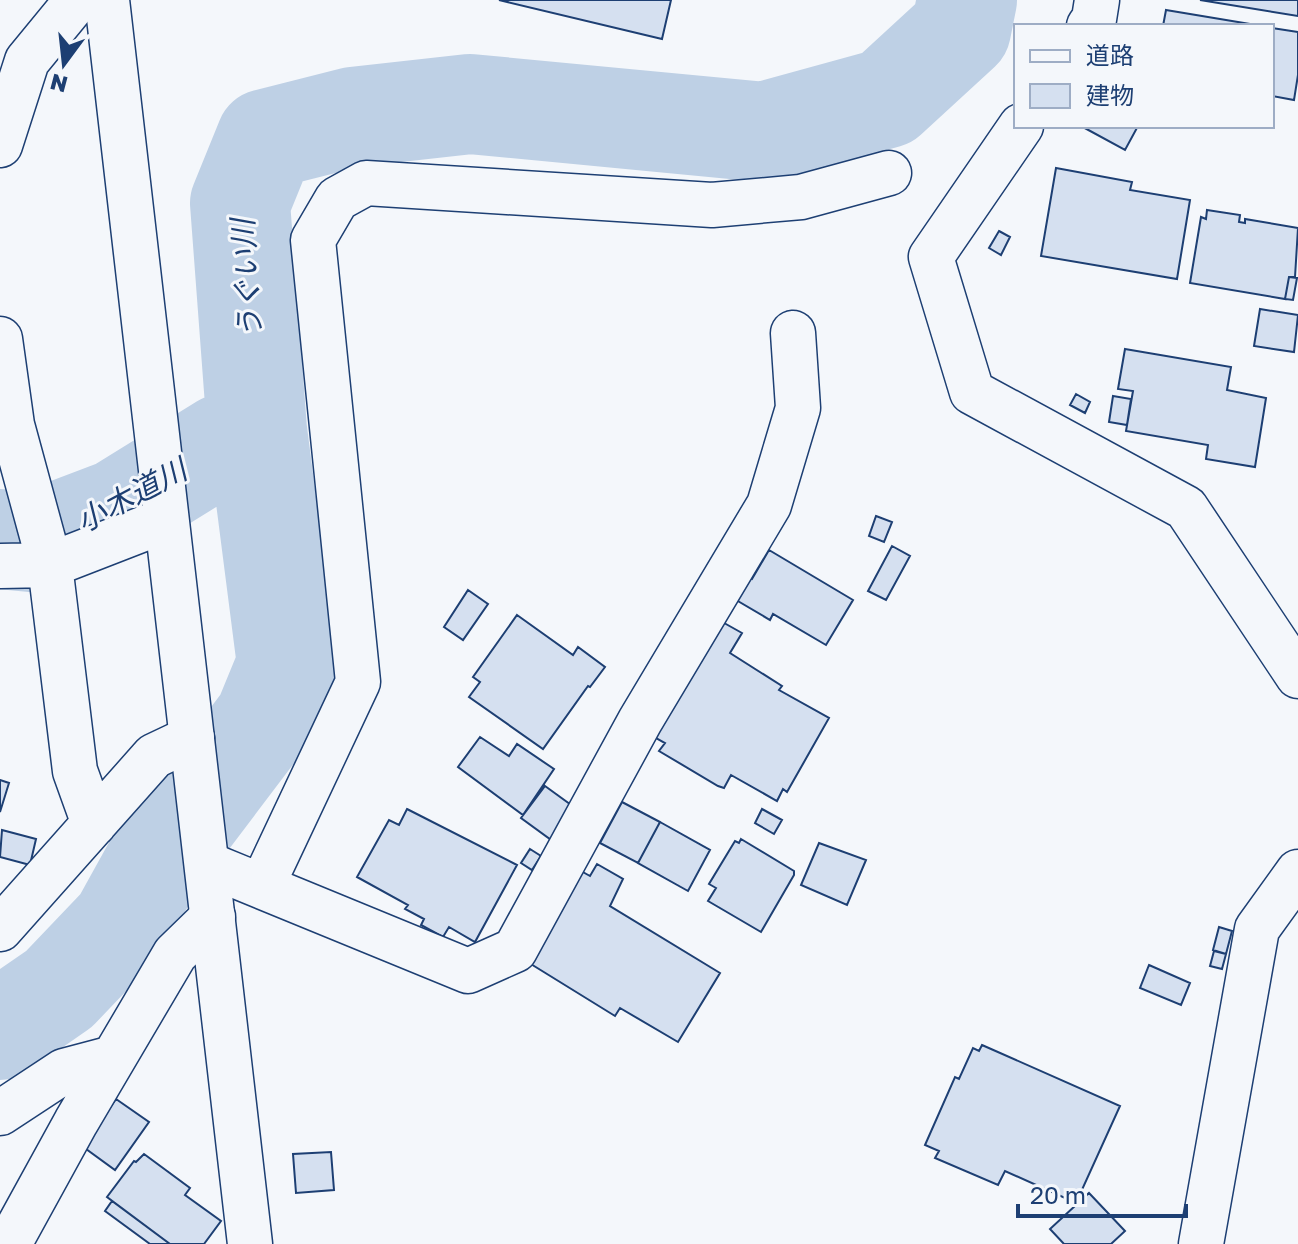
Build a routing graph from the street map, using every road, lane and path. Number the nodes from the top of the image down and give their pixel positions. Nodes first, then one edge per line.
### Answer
1 (77, 0) edge
2 (107, 0) edge
3 (1097, 0) edge
4 (1090, 24) edge
5 (1020, 128) edge
6 (0, 145) edge
7 (889, 173) dead end
8 (793, 333) dead end
9 (0, 339) edge
10 (166, 517) junction
11 (50, 565) junction
12 (0, 566) edge
13 (1298, 676) edge
14 (192, 740) junction
15 (94, 824) junction
16 (207, 864) junction
17 (1298, 872) edge
18 (262, 886) junction
19 (213, 917) junction
20 (0, 929) edge
21 (113, 1058) junction
22 (0, 1113) edge
23 (9, 1244) edge
24 (250, 1244) edge
25 (1201, 1244) edge

1 - 6 street
2 - 10 street
3 - 4 street
5 - 13 street
7 - 18 street
8 - 18 street
9 - 11 street
10 - 11 street
10 - 14 street
11 - 12 street
11 - 15 street
14 - 15 street
14 - 16 street
15 - 20 street
16 - 18 street
16 - 19 street
17 - 25 street
19 - 21 street
19 - 24 street
21 - 22 street
21 - 23 street

